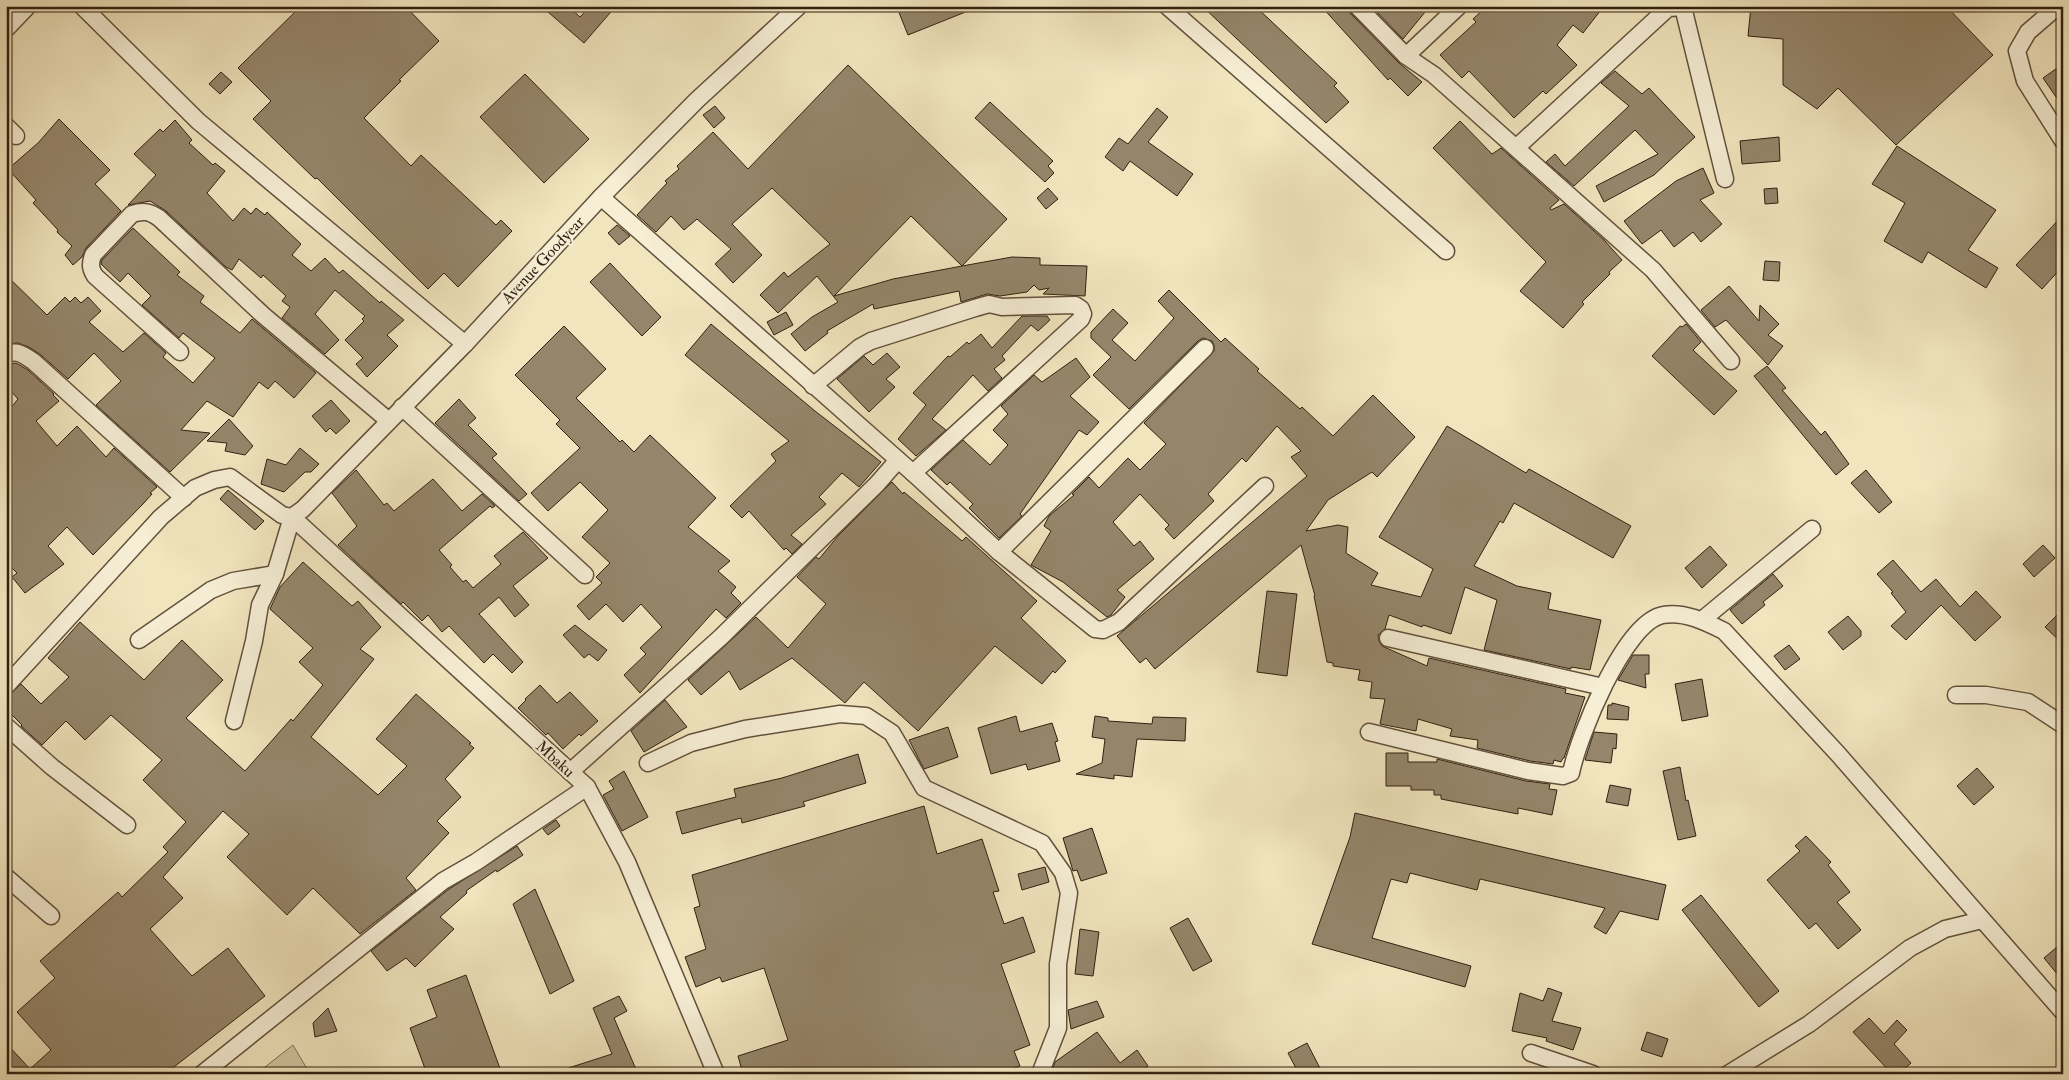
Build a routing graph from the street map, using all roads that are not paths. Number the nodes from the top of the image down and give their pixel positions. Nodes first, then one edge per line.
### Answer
1 (28, 6) edge
2 (82, 6) edge
3 (799, 6) edge
4 (1167, 6) edge
5 (1357, 6) edge
6 (1459, 6) edge
7 (2058, 6) edge
8 (6, 29) edge
9 (1406, 56) junction
10 (2063, 141) edge
11 (1517, 147) junction
12 (1725, 179) dead end
13 (601, 198) junction
14 (1446, 252) dead end
15 (465, 344) junction
16 (1205, 348) dead end
17 (180, 352) dead end
18 (6, 355) edge
19 (1731, 361) dead end
20 (813, 386) junction
21 (402, 407) junction
22 (389, 421) junction
23 (898, 460) junction
24 (913, 473) junction
25 (1265, 486) dead end
26 (184, 498) junction
27 (292, 517) junction
28 (1812, 529) dead end
29 (999, 552) junction
30 (275, 574) junction
31 (585, 574) dead end
32 (1702, 620) junction
33 (1388, 638) dead end
34 (139, 640) dead end
35 (6, 686) edge
36 (1603, 687) junction
37 (1956, 695) dead end
38 (234, 721) dead end
39 (2063, 725) edge
40 (6, 726) edge
41 (1369, 732) dead end
42 (648, 763) dead end
43 (570, 772) junction
44 (587, 787) junction
45 (127, 825) dead end
46 (6, 877) edge
47 (51, 916) dead end
48 (1982, 920) junction
49 (2063, 1012) edge
50 (1531, 1053) dead end
51 (202, 1074) edge
52 (716, 1074) edge
53 (1040, 1074) edge
54 (1594, 1074) edge
55 (1728, 1074) edge

1 - 8 street
2 - 15 street
3 - 13 street, Avenue Goodyear
4 - 14 street
5 - 9 street
6 - 9 street
7 - 10 street
9 - 11 street
11 - 12 street
11 - 19 street
13 - 15 street, Avenue Goodyear
13 - 20 street
15 - 21 street, Avenue Goodyear
16 - 29 street
17 - 22 street
18 - 26 street
20 - 23 street
20 - 24 street
21 - 22 street, Avenue Goodyear
21 - 31 street
22 - 27 street, Avenue Goodyear
23 - 24 street
23 - 43 street
24 - 29 street
25 - 29 street
26 - 27 street, Mbaku
26 - 35 street
27 - 30 street
27 - 43 street, Mbaku
28 - 32 street
30 - 34 street
30 - 38 street
32 - 36 street
32 - 48 street
33 - 36 street
36 - 41 street
37 - 39 street
40 - 45 street
42 - 53 street
43 - 44 street, Mbaku
44 - 51 street
44 - 52 street, Mbaku
46 - 47 street
48 - 49 street
48 - 55 street
50 - 54 street

